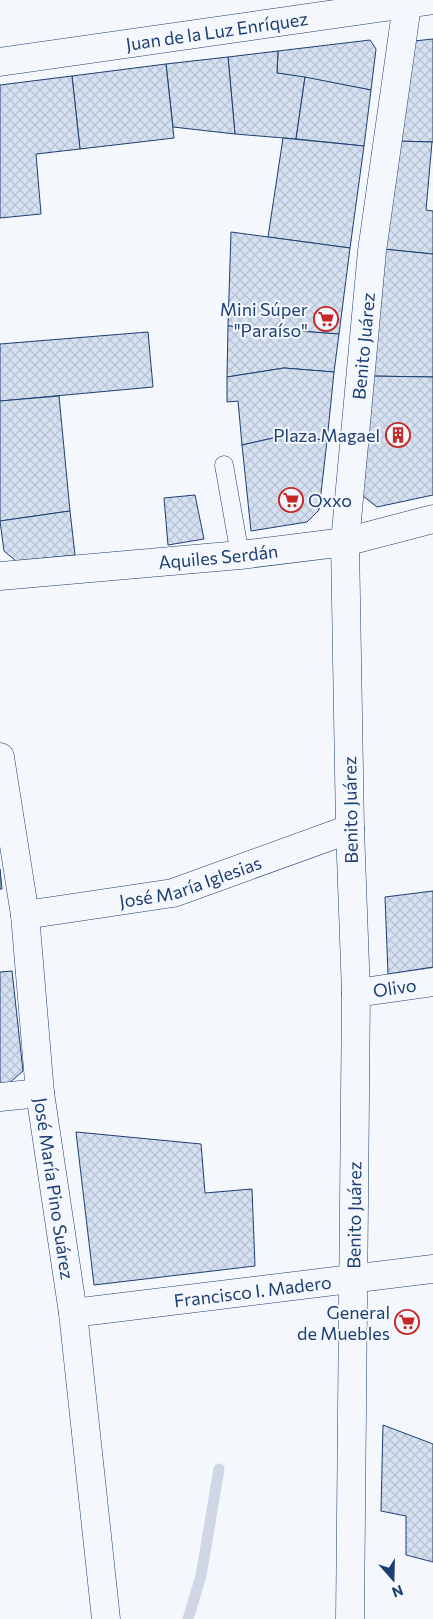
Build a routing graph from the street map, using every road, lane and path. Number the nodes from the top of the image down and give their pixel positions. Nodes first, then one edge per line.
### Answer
1 (420, 2) edge
2 (0, 62) edge
3 (224, 465) dead end
4 (433, 519) edge
5 (345, 542) junction
6 (240, 555) junction
7 (0, 576) edge
8 (0, 757) edge
9 (350, 829) junction
10 (25, 915) junction
11 (433, 982) edge
12 (356, 993) junction
13 (40, 1093) junction
14 (0, 1097) edge
15 (433, 1269) edge
16 (354, 1280) junction
17 (73, 1312) junction
18 (106, 1619) edge
19 (350, 1619) edge

1 - 2 street, Juan de la Luz Enríquez
1 - 5 street, Benito Juárez
3 - 6 lane
4 - 5 street, Aquiles Serdán
5 - 6 street, Aquiles Serdán
5 - 9 street, Benito Juárez
6 - 7 street, Aquiles Serdán
8 - 10 street, José María Pino Suárez
9 - 10 street, José María Iglesias
9 - 12 street, Benito Juárez
10 - 13 street, José María Pino Suárez
11 - 12 street, Olivo
12 - 16 street, Benito Juárez
13 - 14 street
13 - 17 street, José María Pino Suárez
15 - 16 street, Francisco I. Madero
16 - 17 street, Francisco I. Madero
16 - 19 street, Benito Juárez
17 - 18 street, José María Pino Suárez

